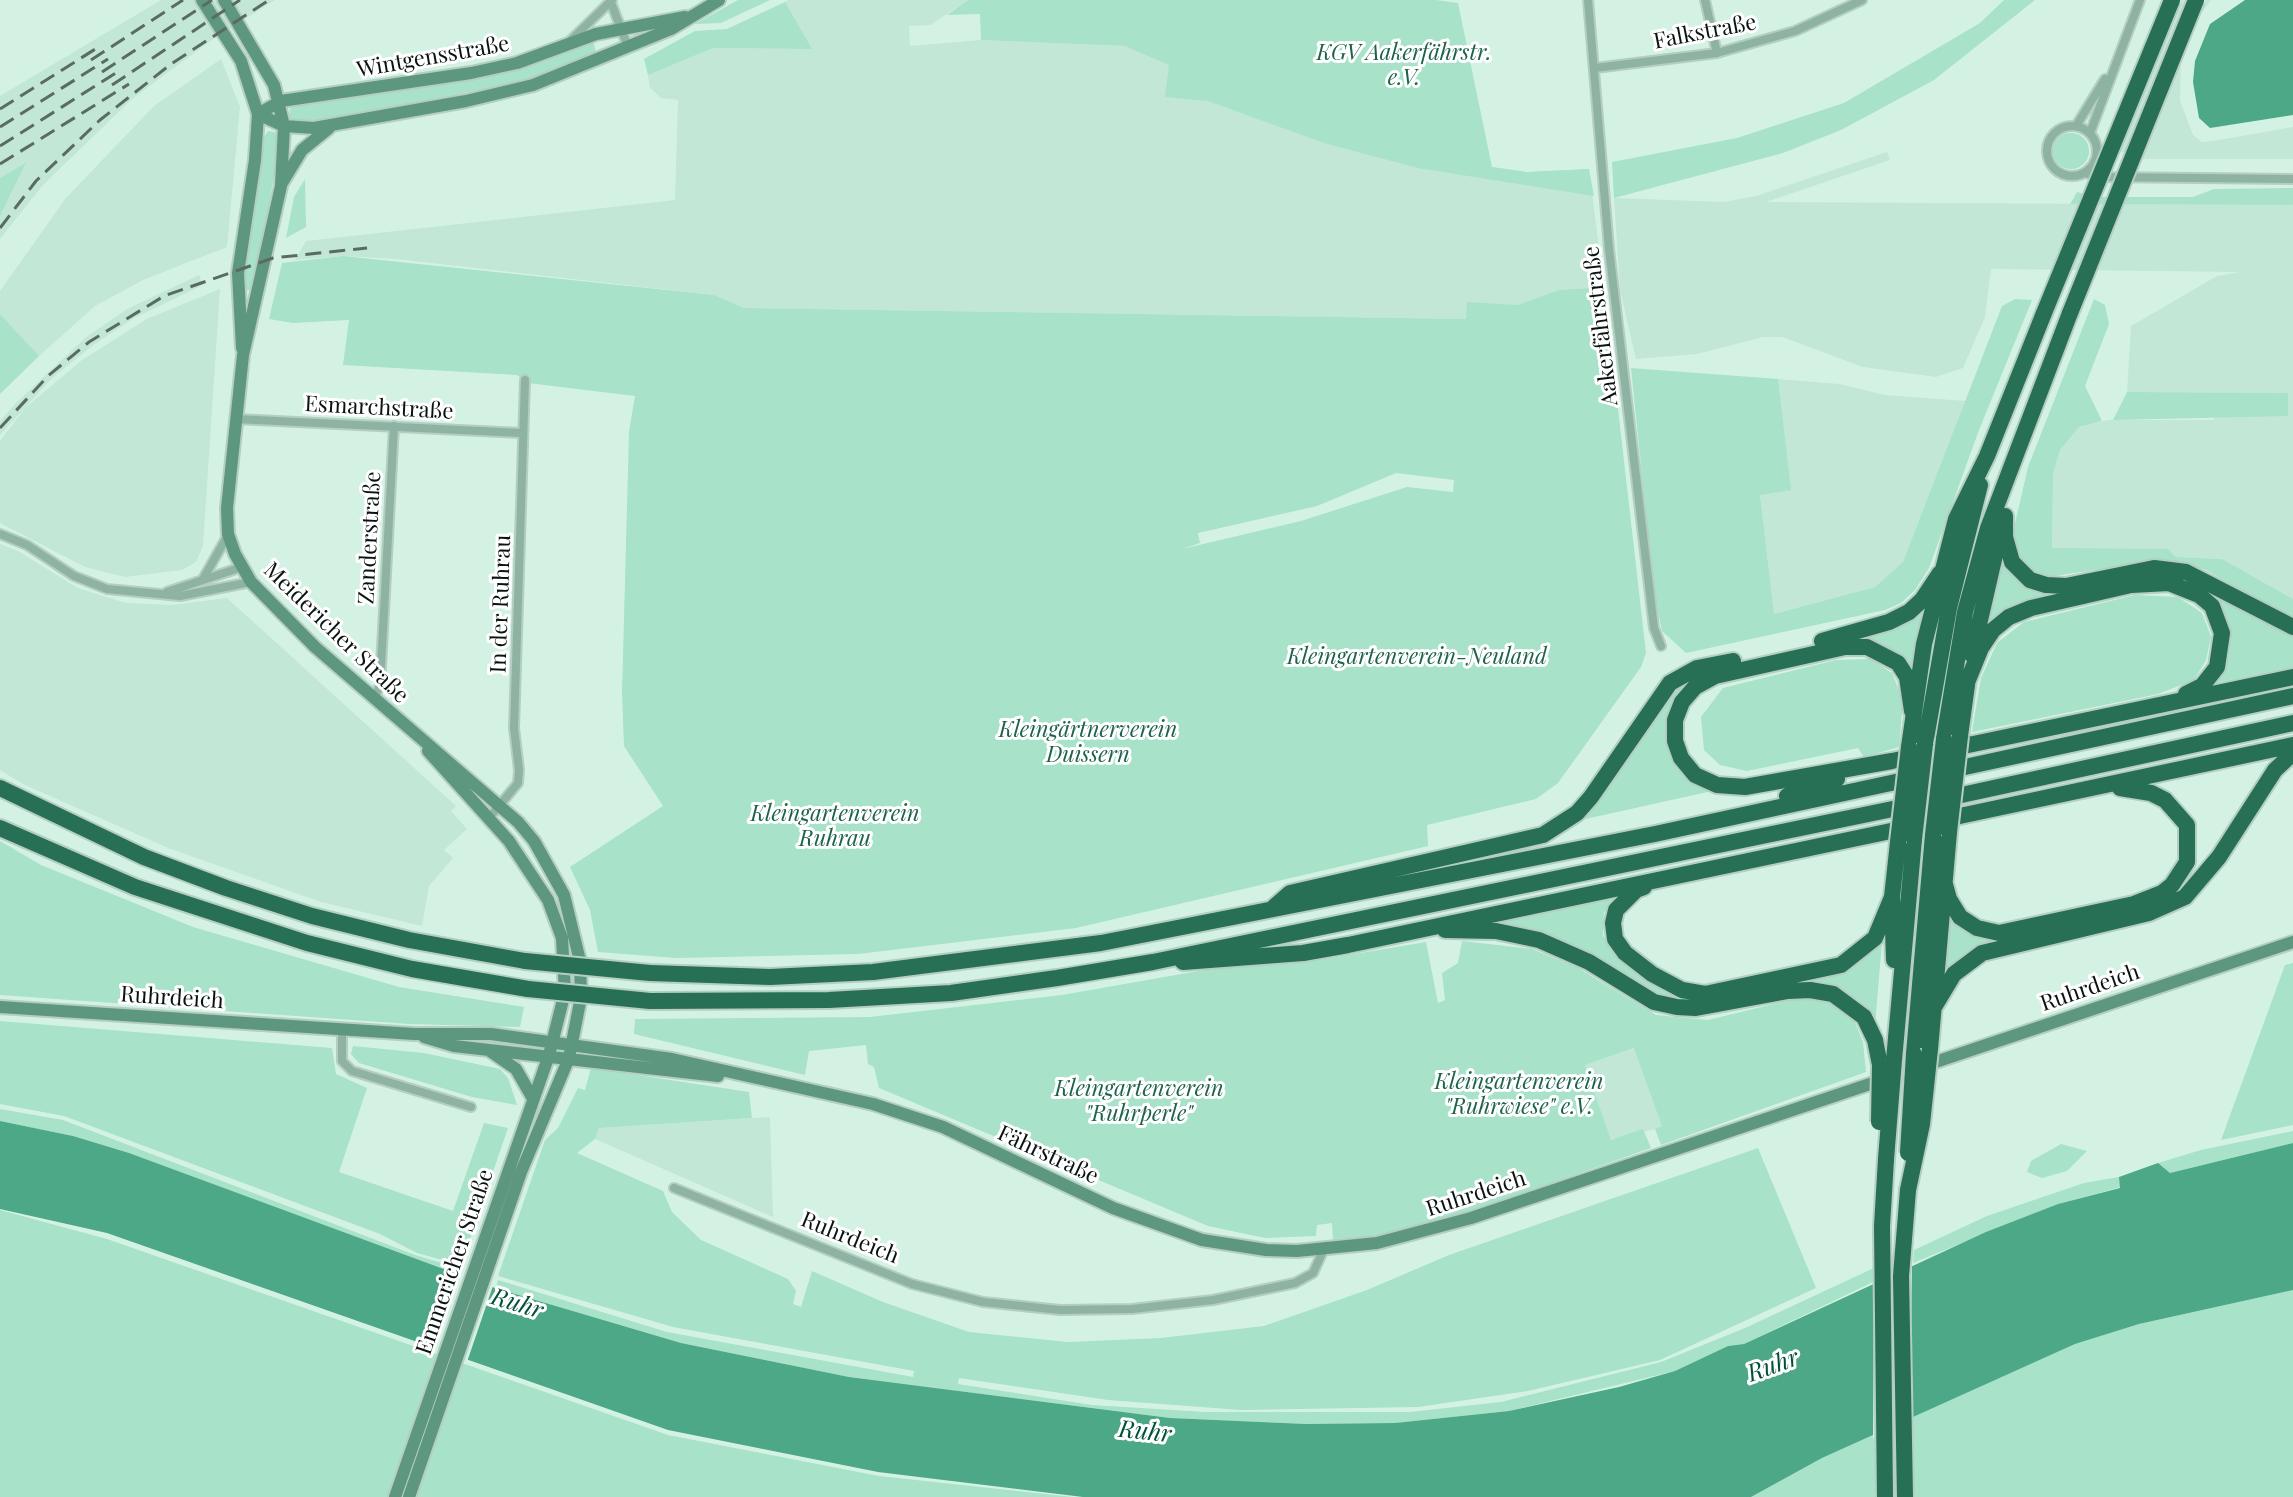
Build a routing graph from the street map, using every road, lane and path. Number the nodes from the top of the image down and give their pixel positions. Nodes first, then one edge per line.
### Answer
1 (202, 0) edge
2 (224, 0) edge
3 (611, 0) edge
4 (719, 0) edge
5 (1588, 0) edge
6 (1705, 0) edge
7 (1862, 0) edge
8 (2140, 0) edge
9 (2172, 0) edge
10 (2196, 0) edge
11 (689, 17) junction
12 (625, 39) junction
13 (570, 41) junction
14 (1717, 53) junction
15 (1595, 68) junction
16 (2110, 72) junction
17 (281, 101) junction
18 (258, 114) junction
19 (284, 126) junction
20 (332, 126) junction
21 (2076, 126) junction
22 (2090, 133) junction
23 (2096, 160) junction
24 (2085, 173) junction
25 (2143, 179) junction
26 (2293, 179) edge
27 (281, 186) junction
28 (243, 355) junction
29 (525, 380) dead end
30 (236, 419) junction
31 (394, 426) junction
32 (521, 433) junction
33 (2020, 446) junction
34 (1987, 456) junction
35 (2005, 516) junction
36 (0, 534) edge
37 (228, 534) junction
38 (242, 567) junction
39 (1940, 573) junction
40 (203, 580) junction
41 (251, 582) junction
42 (154, 595) junction
43 (2293, 627) edge
44 (1661, 646) dead end
45 (2293, 677) edge
46 (1966, 685) junction
47 (2293, 696) edge
48 (374, 699) junction
49 (2161, 704) junction
50 (1912, 711) junction
51 (2293, 723) edge
52 (1952, 738) junction
53 (420, 741) junction
54 (1917, 745) junction
55 (2293, 745) edge
56 (2293, 753) edge
57 (1892, 761) junction
58 (2098, 787) junction
59 (0, 788) edge
60 (500, 805) junction
61 (489, 818) junction
62 (0, 828) edge
63 (1941, 833) junction
64 (1655, 834) junction
65 (1906, 841) junction
66 (1704, 870) junction
67 (1944, 881) junction
68 (1892, 897) junction
69 (1272, 909) junction
70 (1411, 932) junction
71 (2293, 942) edge
72 (1153, 962) junction
73 (0, 1007) edge
74 (1897, 1009) junction
75 (1933, 1009) junction
76 (342, 1029) junction
77 (414, 1034) junction
78 (553, 1041) junction
79 (573, 1044) junction
80 (487, 1049) junction
81 (1922, 1051) junction
82 (549, 1055) junction
83 (569, 1058) junction
84 (1887, 1062) junction
85 (757, 1080) junction
86 (532, 1097) junction
87 (471, 1107) dead end
88 (515, 1170) junction
89 (674, 1188) dead end
90 (1324, 1249) junction
91 (395, 1497) edge
92 (409, 1497) edge
93 (1885, 1497) edge
94 (1905, 1497) edge

1 - 18 main road, Meidericher Straße
2 - 17 main road
3 - 12 street
3 - 13 street
4 - 11 main road, Wintgensstraße
5 - 15 street, Aakerfährstraße
6 - 14 street
7 - 14 street, Falkstraße
8 - 16 street
9 - 34 highway, bridge
10 - 33 highway, bridge
11 - 12 main road, Wintgensstraße
11 - 12 main road, Wintgensstraße
12 - 13 main road, Wintgensstraße
12 - 20 main road, Wintgensstraße
13 - 17 main road, Wintgensstraße
14 - 15 street, Falkstraße
15 - 44 street, Aakerfährstraße
16 - 21 street
16 - 22 street
17 - 18 main road, Wintgensstraße
17 - 19 main road, Meidericher Straße
18 - 19 main road, Wintgensstraße
18 - 28 main road, Meidericher Straße
19 - 20 main road, Wintgensstraße
19 - 27 main road, Meidericher Straße
20 - 27 main road, Wintgensstraße
21 - 22 street
21 - 24 street
22 - 23 street
23 - 24 street
23 - 25 street
24 - 25 street
25 - 26 street
27 - 28 main road, Meidericher Straße
28 - 30 main road, Meidericher Straße
29 - 32 street, In der Ruhrau
30 - 31 street, Esmarchstraße
30 - 37 main road, Meidericher Straße
31 - 32 street, Esmarchstraße
31 - 48 street, Zanderstraße
32 - 60 street, In der Ruhrau
33 - 35 highway
33 - 52 highway
34 - 39 highway
34 - 54 highway
35 - 43 highway
35 - 46 highway
36 - 42 street
37 - 38 main road, Meidericher Straße
37 - 40 street
38 - 40 street
38 - 41 main road, Meidericher Straße
39 - 50 highway
39 - 69 highway
40 - 42 street
41 - 42 street
41 - 48 main road, Meidericher Straße
45 - 49 highway
46 - 49 highway
46 - 52 highway
47 - 64 highway
48 - 53 main road, Meidericher Straße
49 - 57 highway
50 - 54 highway
50 - 57 highway
51 - 72 highway
52 - 63 highway, bridge
53 - 60 main road, Meidericher Straße
53 - 61 main road, Meidericher Straße
54 - 65 highway, bridge
55 - 58 highway
56 - 75 highway
57 - 64 highway
58 - 66 highway
58 - 67 highway
59 - 69 highway, bridge
60 - 61 street, In der Ruhrau
60 - 79 main road, Meidericher Straße
61 - 78 main road, Meidericher Straße
62 - 72 highway, bridge
63 - 67 highway
63 - 81 highway
64 - 69 highway
65 - 68 highway
65 - 74 highway
66 - 68 highway
66 - 70 highway
67 - 75 highway
68 - 74 highway
70 - 72 highway
70 - 84 highway
71 - 90 main road, Ruhrdeich
73 - 76 main road, Ruhrdeich
74 - 84 highway
75 - 81 highway
76 - 77 main road, Ruhrdeich
76 - 87 street
77 - 78 main road, Ruhrdeich
77 - 80 main road, Ruhrdeich
78 - 79 main road, Ruhrdeich
78 - 82 main road, Emmericher Straße
79 - 83 main road, Emmericher Straße
79 - 85 main road, Ruhrdeich
80 - 82 main road, Ruhrdeich
80 - 86 main road
81 - 94 highway, bridge
82 - 83 main road, Ruhrdeich
82 - 86 main road, Emmericher Straße
83 - 85 main road, Ruhrdeich
83 - 88 main road, Emmericher Straße
84 - 93 highway, bridge
85 - 90 main road, Fährstraße
86 - 88 main road, Emmericher Straße
88 - 91 main road, Emmericher Straße
88 - 92 main road, Emmericher Straße
89 - 90 street, Ruhrdeich

